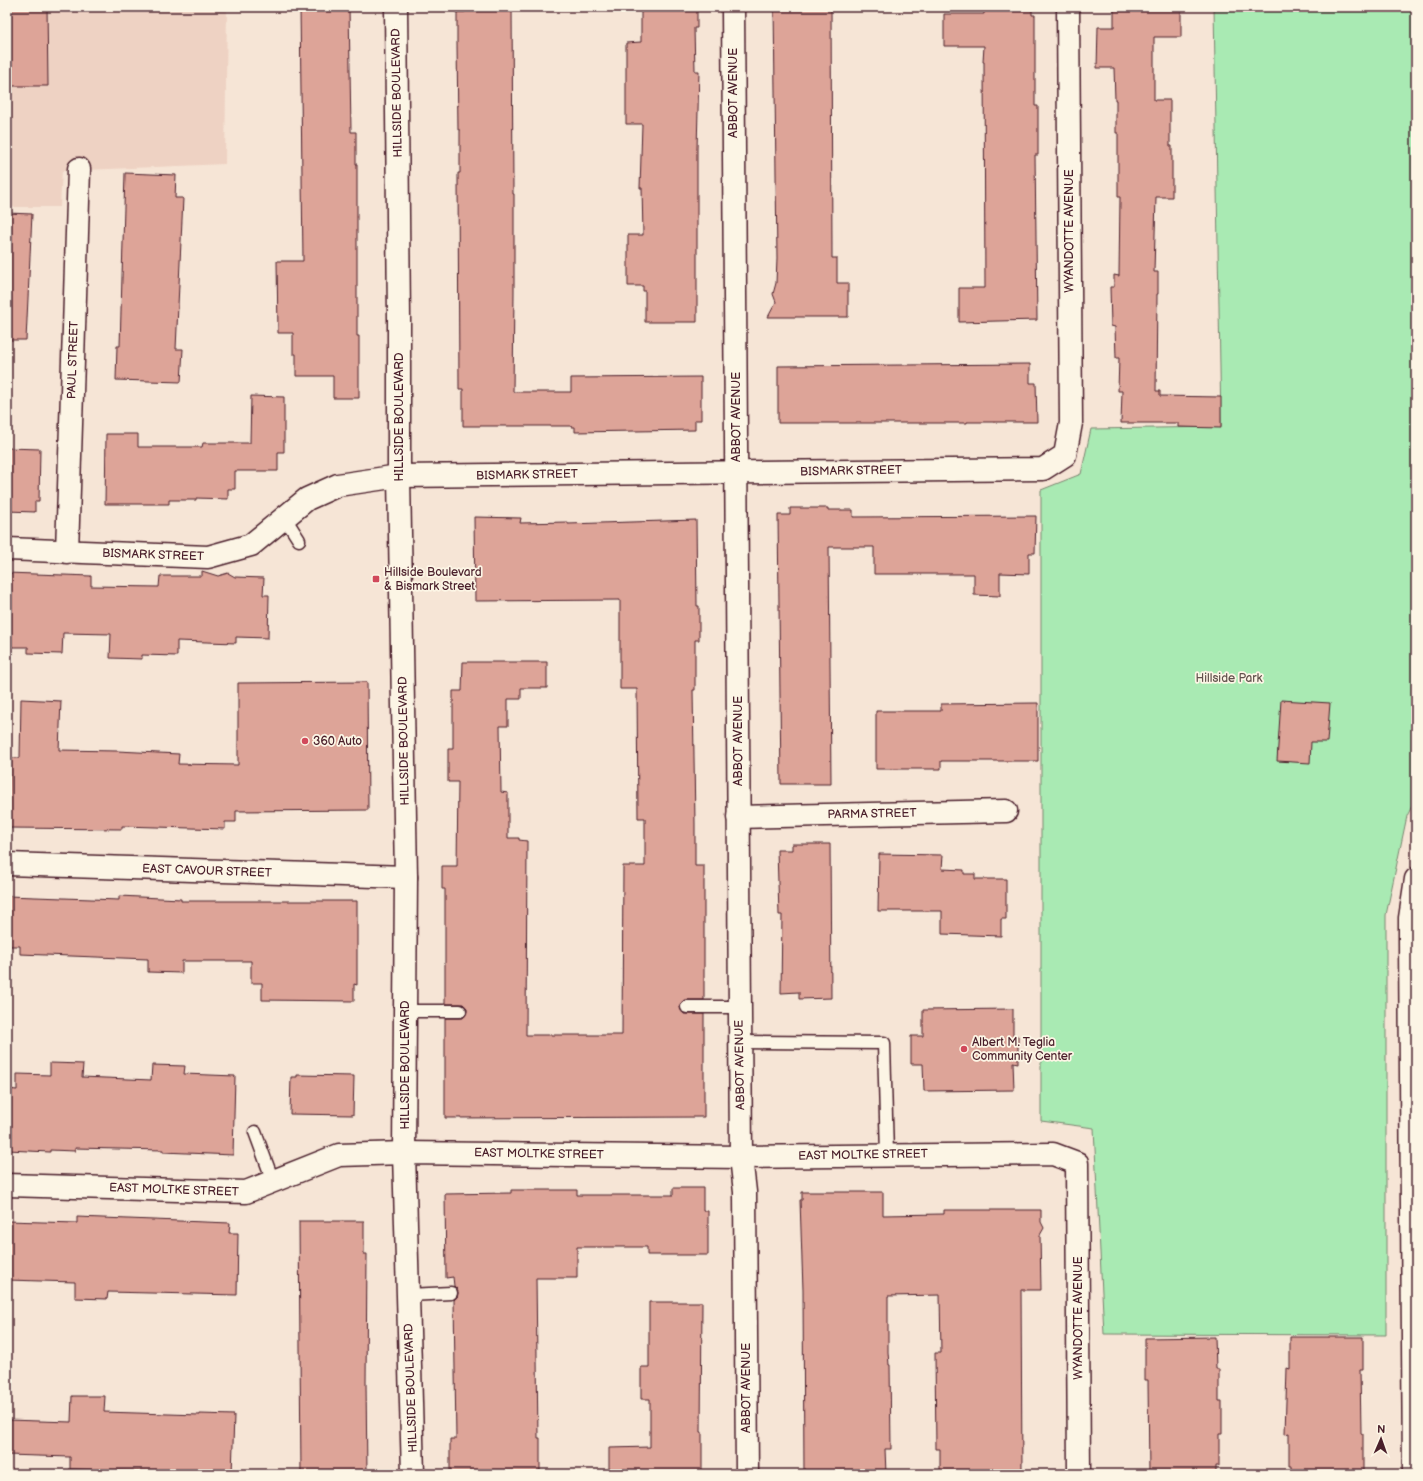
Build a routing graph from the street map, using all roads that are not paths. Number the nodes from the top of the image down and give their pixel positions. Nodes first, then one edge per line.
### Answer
1 (396, 7) edge
2 (733, 7) edge
3 (1068, 7) edge
4 (78, 169) dead end
5 (1065, 455) joint
6 (736, 473) junction
7 (399, 476) junction
8 (285, 518) junction
9 (299, 540) dead end
10 (7, 549) edge
11 (67, 552) junction
12 (1006, 811) dead end
13 (738, 818) junction
14 (7, 864) edge
15 (406, 877) junction
16 (1416, 878) edge
17 (687, 1007) dead end
18 (740, 1007) junction
19 (405, 1011) junction
20 (460, 1011) dead end
21 (740, 1042) junction
22 (256, 1132) dead end
23 (1414, 1148) edge
24 (404, 1152) junction
25 (887, 1155) junction
26 (741, 1157) junction
27 (1077, 1163) joint
28 (273, 1181) junction
29 (7, 1185) edge
30 (451, 1293) dead end
31 (408, 1295) junction
32 (413, 1474) edge
33 (747, 1474) edge
34 (1079, 1474) edge
35 (1414, 1474) edge

1 - 7 street, HILLSIDE BOULEVARD
2 - 6 street, ABBOT AVENUE
3 - 5 street, WYANDOTTE AVENUE
4 - 11 street, PAUL STREET
5 - 6 street, BISMARK STREET
6 - 7 street, BISMARK STREET
6 - 13 street, ABBOT AVENUE
7 - 8 street, BISMARK STREET
7 - 15 street, HILLSIDE BOULEVARD
8 - 9 lane
8 - 11 street, BISMARK STREET
10 - 11 street, BISMARK STREET
12 - 13 street, PARMA STREET
13 - 18 street, ABBOT AVENUE
14 - 15 street, EAST CAVOUR STREET
15 - 19 street, HILLSIDE BOULEVARD
16 - 23 street
17 - 18 lane
18 - 21 street, ABBOT AVENUE
19 - 20 lane
19 - 24 street, HILLSIDE BOULEVARD
21 - 25 lane
21 - 26 street, ABBOT AVENUE
22 - 28 lane
23 - 35 street
24 - 26 street, EAST MOLTKE STREET
24 - 28 street, EAST MOLTKE STREET
24 - 31 street, HILLSIDE BOULEVARD
25 - 26 street, EAST MOLTKE STREET
25 - 27 street, EAST MOLTKE STREET
26 - 33 street, ABBOT AVENUE
27 - 34 street, WYANDOTTE AVENUE
28 - 29 street, EAST MOLTKE STREET
30 - 31 lane
31 - 32 street, HILLSIDE BOULEVARD

